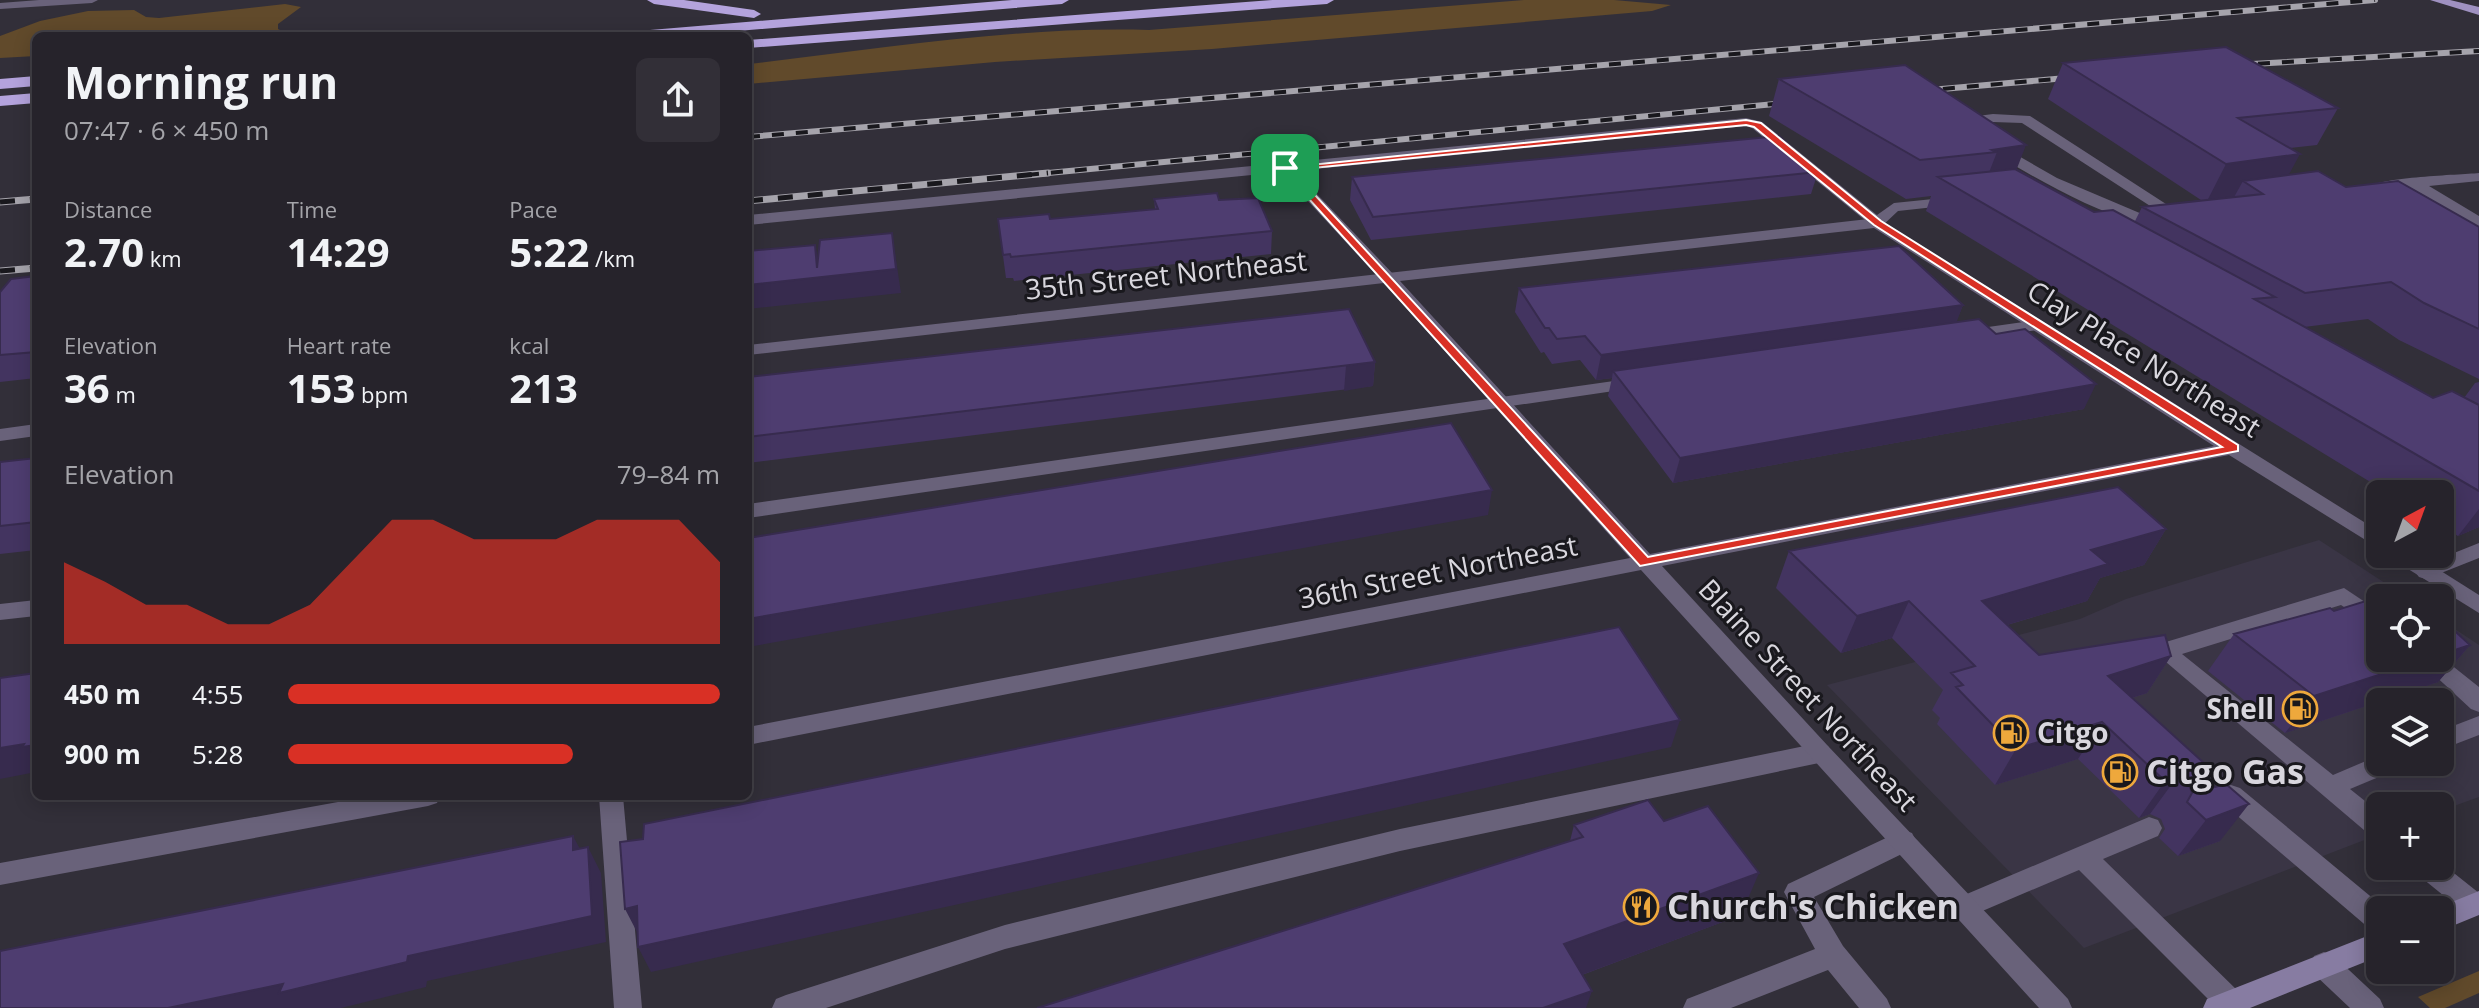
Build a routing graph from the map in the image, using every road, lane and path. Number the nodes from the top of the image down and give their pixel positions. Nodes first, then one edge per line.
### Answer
1 (92, 0) edge
2 (654, 0) edge
3 (1062, 0) edge
4 (1327, 0) edge
5 (2436, 0) edge
6 (0, 6) edge
7 (972, 7) junction
8 (2479, 11) edge
9 (674, 32) edge
10 (752, 44) edge
11 (32, 80) edge
12 (0, 82) edge
13 (32, 98) edge
14 (0, 101) edge
15 (1285, 168) junction
16 (2479, 177) edge
17 (2411, 182) junction
18 (2364, 188) edge
19 (1974, 198) edge
20 (2140, 219) joint
21 (752, 220) edge
22 (2479, 222) edge
23 (1877, 223) junction
24 (1388, 278) junction
25 (2038, 325) junction
26 (1946, 338) edge
27 (752, 350) edge
28 (1653, 380) edge
29 (1499, 402) junction
30 (32, 431) edge
31 (0, 435) edge
32 (2233, 448) junction
33 (752, 510) edge
34 (2366, 533) edge
35 (2479, 550) edge
36 (1645, 562) junction
37 (2420, 568) edge
38 (2426, 572) junction
39 (2479, 605) edge
40 (32, 608) edge
41 (0, 612) edge
42 (2366, 612) edge
43 (2448, 672) edge
44 (2474, 690) edge
45 (2479, 725) edge
46 (752, 735) edge
47 (2454, 735) edge
48 (1819, 753) junction
49 (2366, 772) edge
50 (2329, 787) junction
51 (406, 800) edge
52 (611, 800) edge
53 (2202, 806) edge
54 (2366, 817) edge
55 (2149, 828) dead end
56 (1903, 841) junction
57 (2083, 857) junction
58 (0, 874) edge
59 (2445, 880) edge
60 (2477, 904) edge
61 (1964, 907) junction
62 (2366, 909) edge
63 (2454, 913) edge
64 (2366, 948) edge
65 (1833, 955) junction
66 (2324, 965) junction
67 (2223, 1005) edge
68 (628, 1008) edge
69 (786, 1008) edge
70 (1697, 1008) edge
71 (1877, 1008) edge
72 (2058, 1008) edge
73 (2370, 1008) edge

1 - 6 street
2 - 7 highway
3 - 7 highway
4 - 10 highway
5 - 8 main road
7 - 9 highway
11 - 12 highway
13 - 14 highway
15 - 21 street, Clay Place Northeast
15 - 23 street, Clay Place Northeast
15 - 24 street, Blaine Street Northeast
16 - 17 street
17 - 18 street
17 - 22 street
19 - 23 street
20 - 20 street
23 - 24 street, 35th Street Northeast
23 - 25 street, Clay Place Northeast
24 - 27 street, 35th Street Northeast
24 - 29 street, Blaine Street Northeast
25 - 26 street
25 - 32 street, Clay Place Northeast
28 - 29 street
29 - 33 street
29 - 36 street, Blaine Street Northeast
30 - 31 street
32 - 34 street, Clay Place Northeast
32 - 36 street, 36th Street Northeast
35 - 38 street
36 - 46 street, 36th Street Northeast
36 - 48 street, Blaine Street Northeast
37 - 38 street
38 - 39 street
40 - 41 street
42 - 50 street
43 - 44 street
45 - 47 street
48 - 56 street, Blaine Street Northeast
48 - 69 street
49 - 50 street
50 - 54 street
51 - 58 street
52 - 68 street
53 - 62 street
55 - 57 street
56 - 61 street, Blaine Street Northeast
56 - 65 street
57 - 61 street
57 - 67 street
59 - 60 street
60 - 63 main road
61 - 72 street, Blaine Street Northeast
64 - 66 main road
65 - 70 street
65 - 71 street
66 - 67 main road
66 - 73 street

